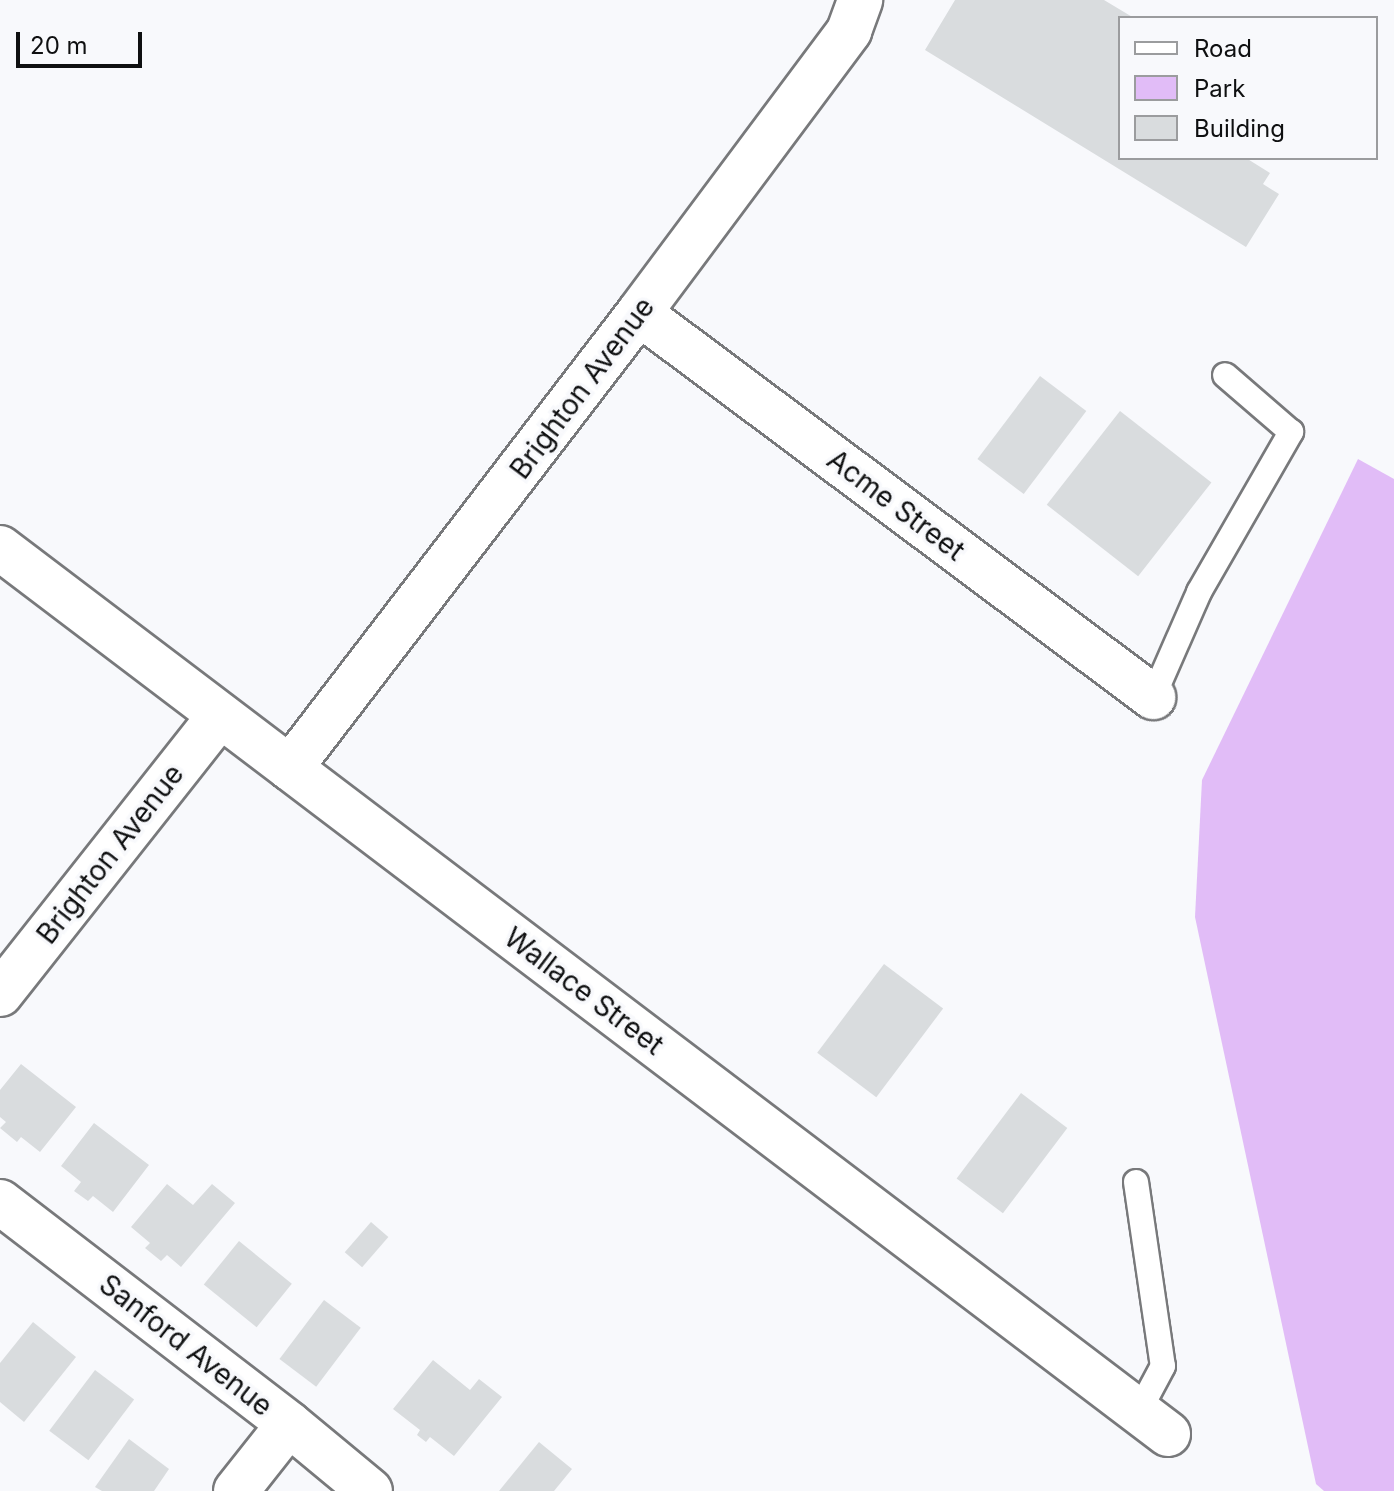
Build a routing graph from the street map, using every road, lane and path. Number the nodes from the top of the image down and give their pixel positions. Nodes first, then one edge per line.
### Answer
1 (860, 0) edge
2 (639, 313) junction
3 (1225, 375) dead end
4 (0, 548) edge
5 (1153, 697) joint
6 (220, 715) junction
7 (290, 768) junction
8 (0, 994) edge
9 (1136, 1182) dead end
10 (0, 1202) edge
11 (1154, 1423) joint
12 (289, 1424) junction
13 (236, 1491) edge
14 (370, 1491) edge

1 - 2 street, Brighton Avenue
2 - 5 street, Acme Street
2 - 7 street, Brighton Avenue
3 - 5 lane
4 - 6 street, Wallace Street
6 - 7 street, Wallace Street
6 - 8 street, Brighton Avenue
7 - 11 street, Wallace Street
9 - 11 lane
10 - 12 street, Sanford Avenue
12 - 13 street
12 - 14 street, Sanford Avenue

